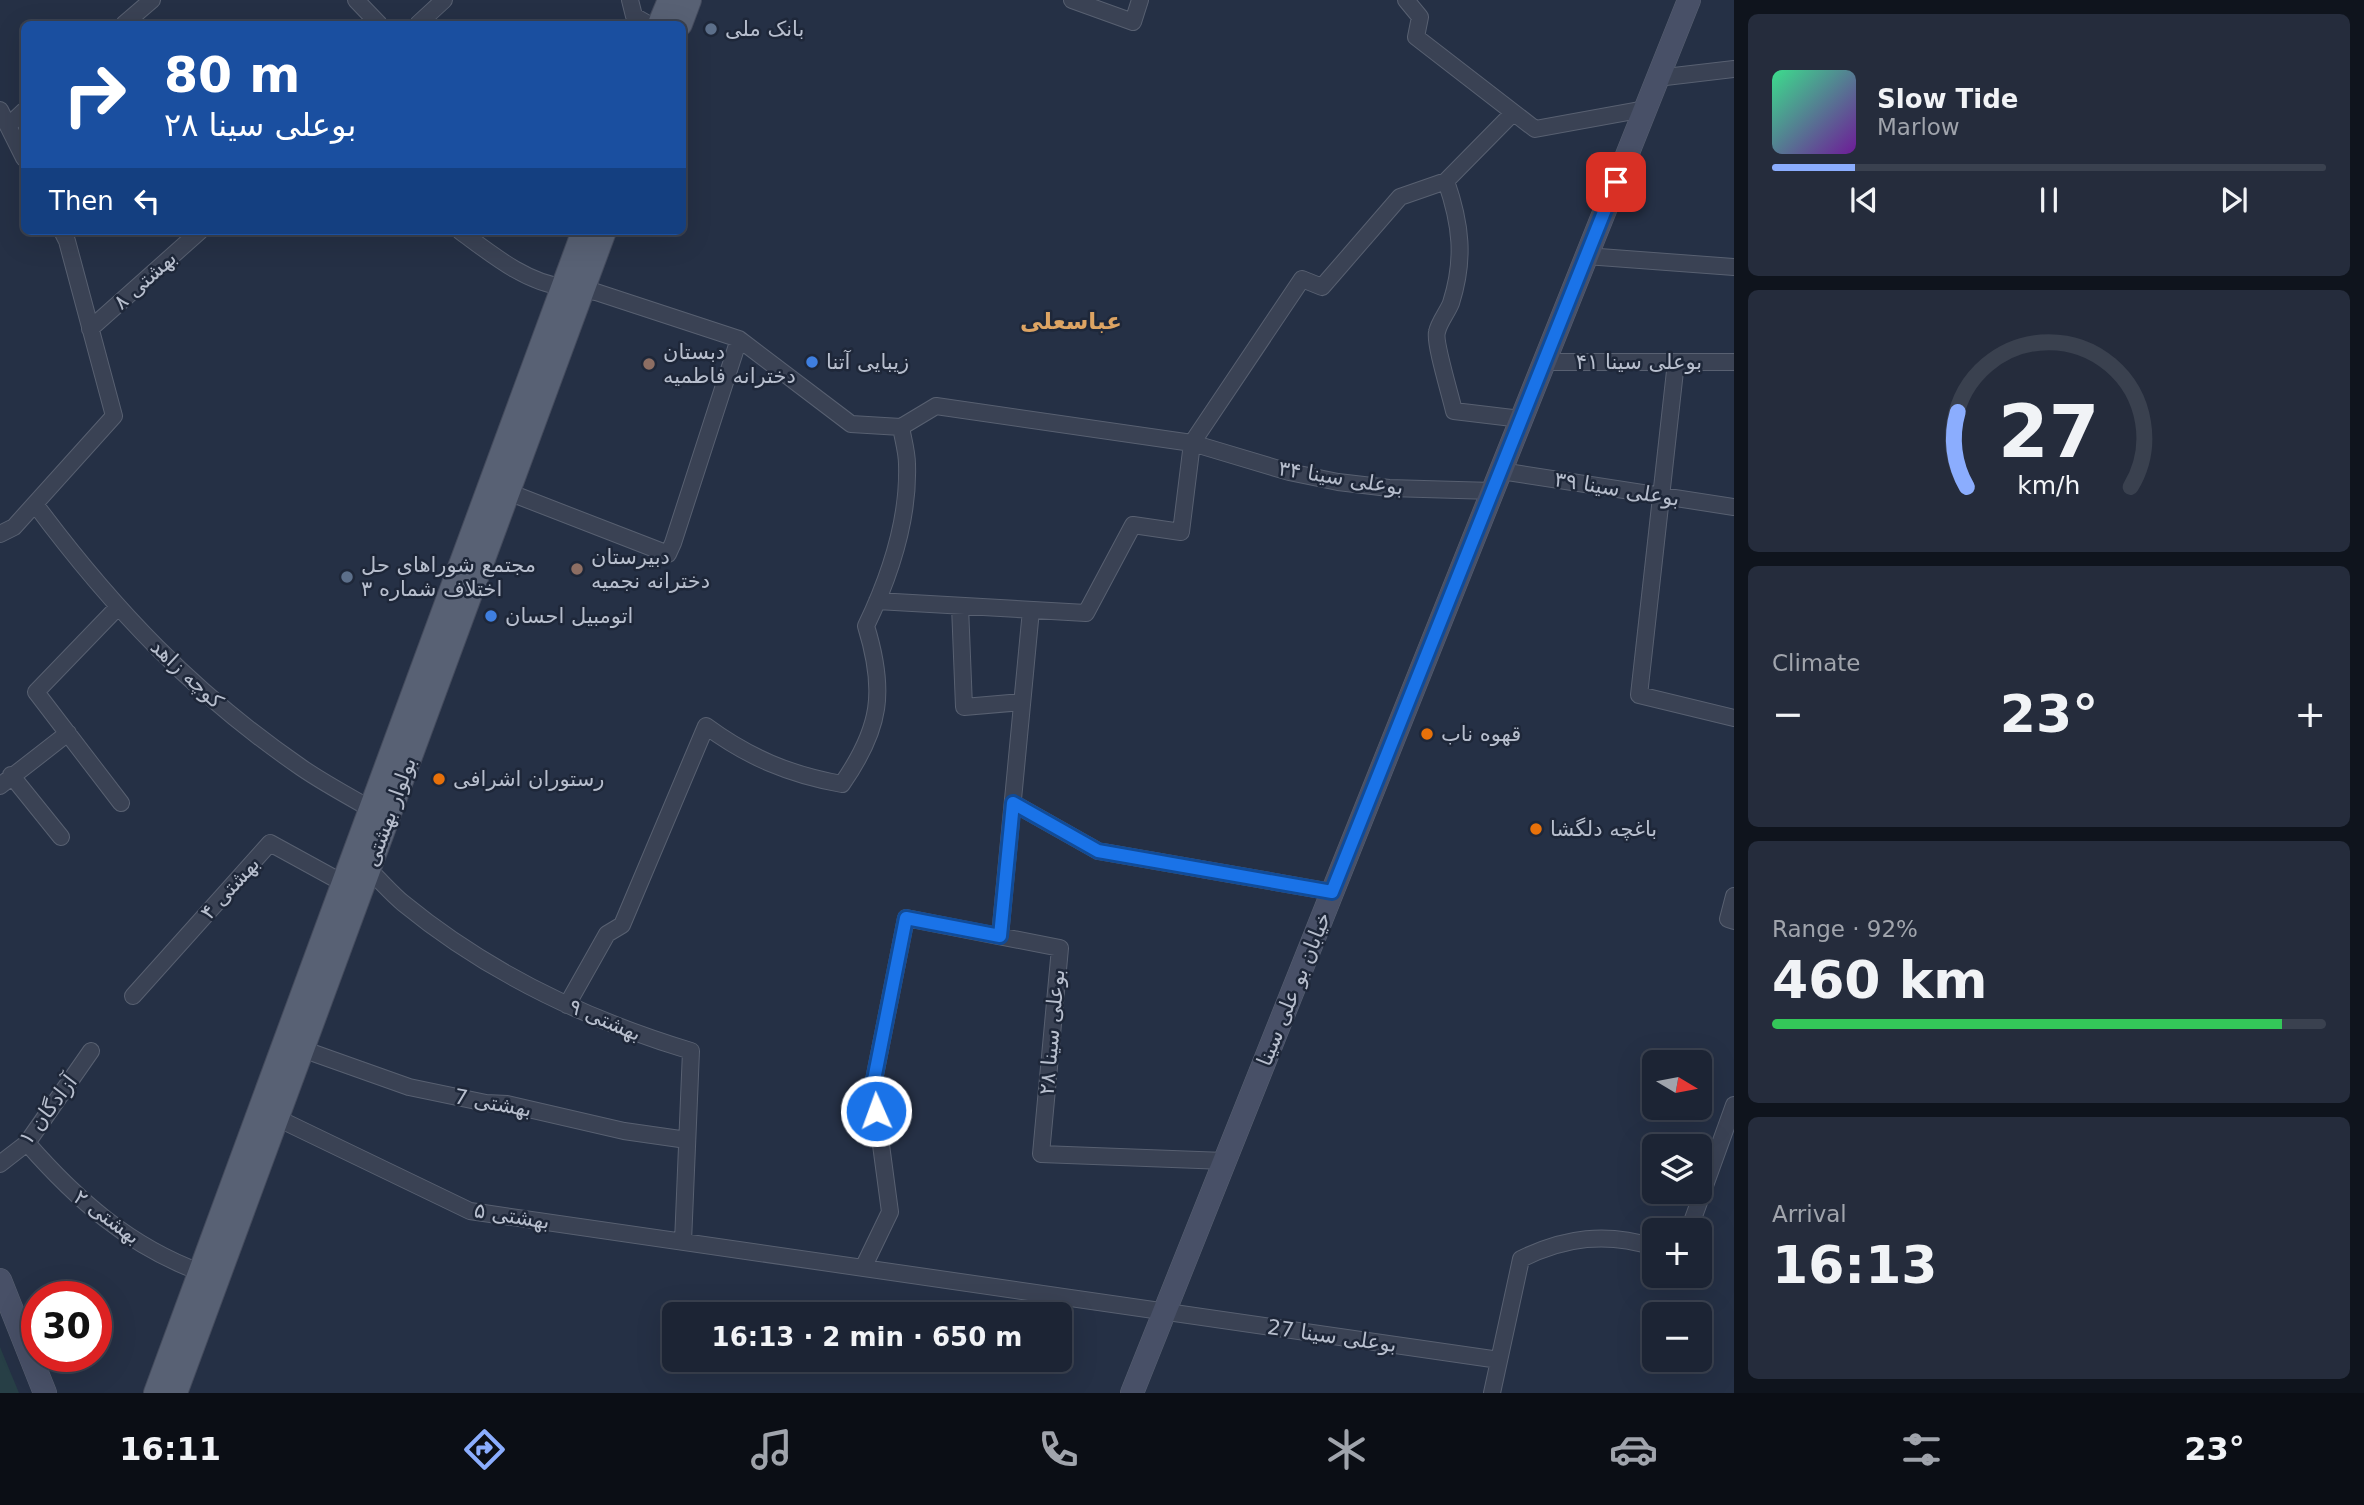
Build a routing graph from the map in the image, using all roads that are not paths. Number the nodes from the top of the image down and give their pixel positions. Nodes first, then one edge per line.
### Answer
1 (152, 0) edge
2 (356, 0) edge
3 (444, 0) edge
4 (630, 0) edge
5 (670, 0) edge
6 (690, 0) edge
7 (1072, 0) edge
8 (1140, 0) edge
9 (1406, 0) edge
10 (1689, 0) edge
11 (128, 21) edge
12 (376, 21) edge
13 (421, 21) edge
14 (643, 21) edge
15 (661, 21) edge
16 (681, 21) edge
17 (1734, 69) edge
18 (1657, 78) junction
19 (1645, 109) junction
20 (0, 110) edge
21 (1513, 113) junction
22 (21, 114) edge
23 (8, 126) junction
24 (21, 152) edge
25 (1446, 181) junction
26 (64, 235) edge
27 (196, 235) edge
28 (466, 235) edge
29 (583, 235) edge
30 (602, 235) edge
31 (1587, 256) junction
32 (1734, 267) edge
33 (573, 289) junction
34 (90, 329) junction
35 (739, 339) junction
36 (1544, 362) junction
37 (1676, 362) junction
38 (1734, 362) edge
39 (1521, 419) junction
40 (901, 427) junction
41 (1192, 443) junction
42 (1497, 481) junction
43 (508, 492) junction
44 (1661, 496) junction
45 (35, 504) junction
46 (1734, 507) edge
47 (0, 534) edge
48 (877, 601) junction
49 (960, 606) junction
50 (117, 608) junction
51 (1031, 610) junction
52 (1022, 702) junction
53 (1734, 718) edge
54 (68, 733) junction
55 (6, 781) edge
56 (121, 803) dead end
57 (1013, 803) junction
58 (371, 809) junction
59 (61, 837) dead end
60 (369, 870) junction
61 (344, 883) junction
62 (1332, 892) junction
63 (1734, 897) edge
64 (1734, 921) edge
65 (1000, 936) junction
66 (133, 996) dead end
67 (567, 1005) junction
68 (302, 1049) junction
69 (91, 1051) dead end
70 (1734, 1105) edge
71 (277, 1118) junction
72 (688, 1140) junction
73 (27, 1143) junction
74 (1225, 1161) junction
75 (0, 1164) edge
76 (1693, 1218) edge
77 (683, 1242) junction
78 (1642, 1244) edge
79 (863, 1268) junction
80 (200, 1272) junction
81 (0, 1280) edge
82 (1165, 1311) junction
83 (1499, 1360) junction
84 (45, 1393) edge
85 (156, 1393) edge
86 (175, 1393) edge
87 (1132, 1393) edge
88 (1492, 1393) edge

1 - 11 street
2 - 12 street
3 - 13 street
4 - 14 street
5 - 15 main road
6 - 16 main road
7 - 8 street
9 - 21 street
10 - 18 main road, خیابان بو علی سینا
17 - 18 street
18 - 19 main road, خیابان بو علی سینا
19 - 21 street
19 - 31 main road, خیابان بو علی سینا
20 - 23 street
21 - 25 street
22 - 23 street
23 - 24 street
25 - 39 street
25 - 41 street
26 - 34 street
27 - 34 street, بهشتی ۸
28 - 33 street
29 - 33 main road, بولوار بهشتی
30 - 33 main road, بولوار بهشتی
31 - 32 street
31 - 36 main road, خیابان بو علی سینا
33 - 35 street
33 - 43 main road, بولوار بهشتی
33 - 58 main road, بولوار بهشتی
34 - 45 street
35 - 40 street
35 - 43 street
36 - 37 street, بوعلی سینا ۴۱
36 - 39 main road, خیابان بو علی سینا
37 - 38 street, بوعلی سینا ۴۱
37 - 44 street
39 - 42 main road, خیابان بو علی سینا
40 - 41 street, بوعلی سینا ۳۴
40 - 48 street
41 - 42 street, بوعلی سینا ۳۴
41 - 51 street
42 - 44 street, بوعلی سینا ۳۹
42 - 62 main road, خیابان بو علی سینا
43 - 60 main road, بولوار بهشتی
44 - 46 street, بوعلی سینا ۳۹
44 - 53 street
45 - 47 street
45 - 50 street, کوچه زاهد
48 - 49 street
48 - 67 street
49 - 51 street
49 - 52 street
50 - 54 street
50 - 58 street, کوچه زاهد
51 - 52 street
52 - 57 street
54 - 55 street
54 - 56 street
55 - 59 street
57 - 62 street
57 - 65 street
58 - 61 main road, بولوار بهشتی
60 - 67 street, بهشتی ۹
60 - 68 main road, بولوار بهشتی
61 - 66 street, بهشتی ۴
61 - 80 main road, بولوار بهشتی
62 - 74 main road, خیابان بو علی سینا
63 - 64 street
65 - 74 street, بوعلی سینا ۲۸
65 - 79 street, بوعلی سینا ۲۸
67 - 72 street, بهشتی ۹
68 - 71 main road, بولوار بهشتی
68 - 72 street, بهشتی 7
69 - 73 street, آزادگان ۱
70 - 76 street
71 - 77 street, بهشتی ۵
71 - 86 main road, بولوار بهشتی
72 - 77 street, بهشتی ۹
73 - 75 street, آزادگان ۱
73 - 80 street, بهشتی ۲
74 - 82 main road, خیابان بو علی سینا
77 - 79 street, بهشتی ۵
78 - 83 street
79 - 82 street, بوعلی سینا 27
80 - 85 main road, بولوار بهشتی
81 - 84 main road
82 - 83 street, بوعلی سینا 27
82 - 87 main road, خیابان بو علی سینا
83 - 88 street

